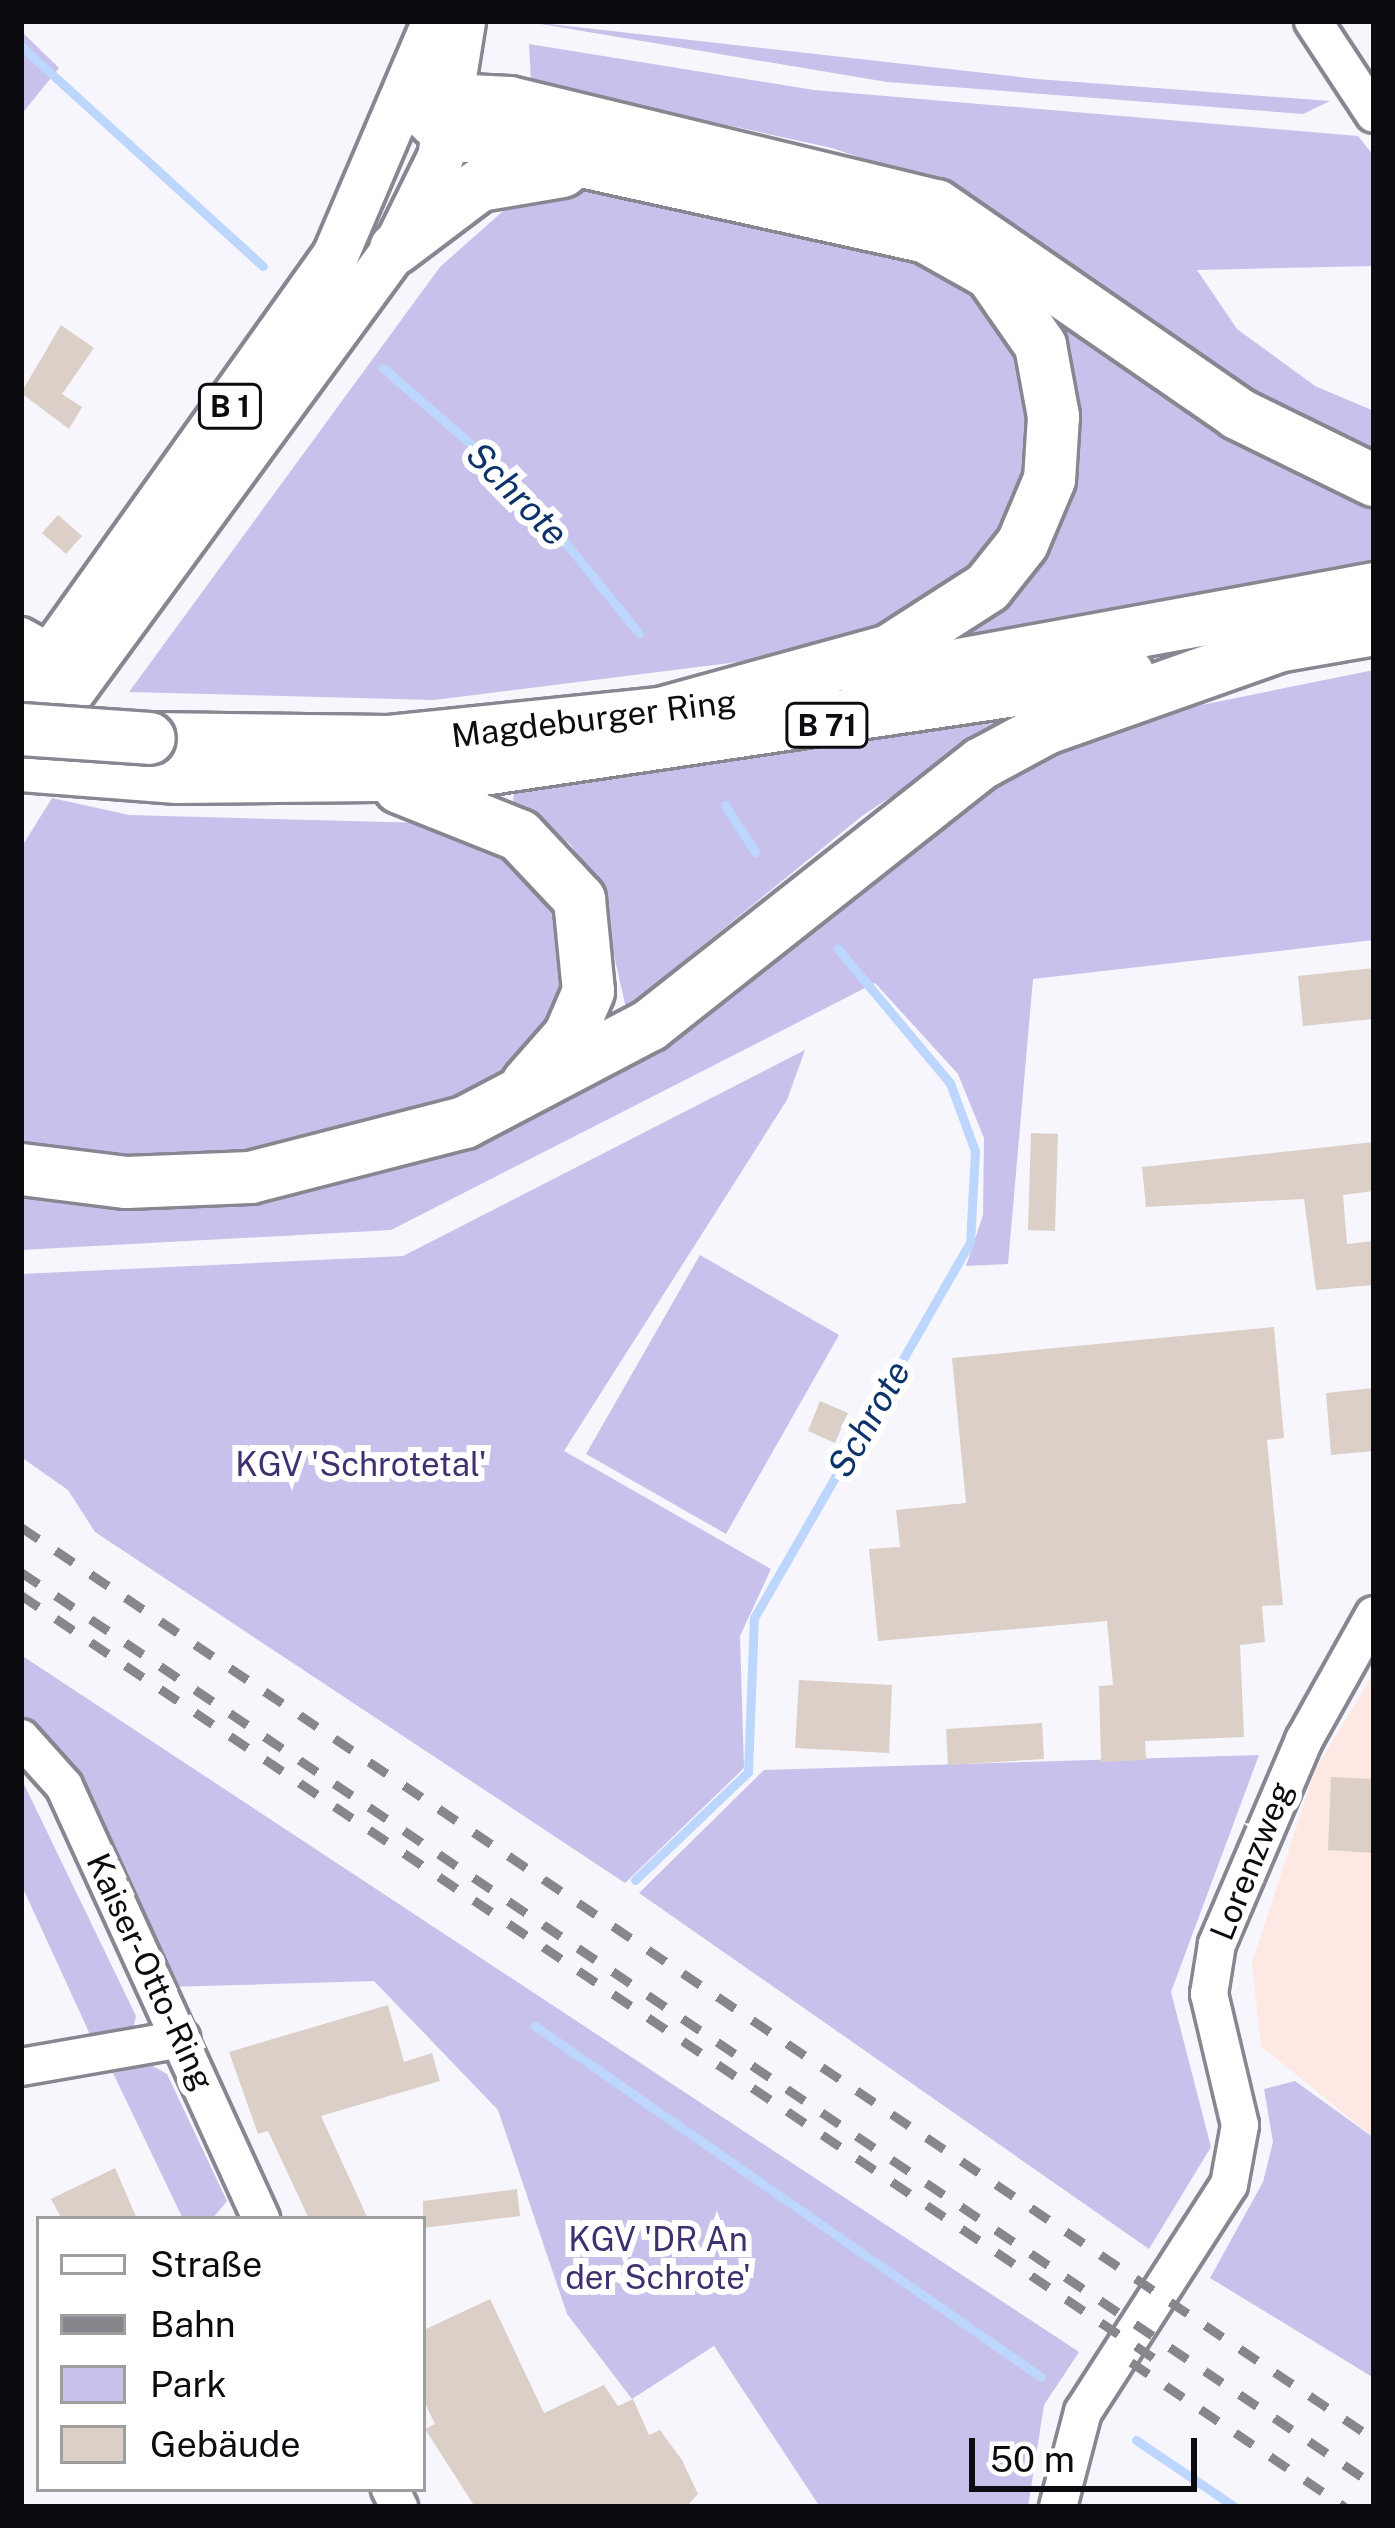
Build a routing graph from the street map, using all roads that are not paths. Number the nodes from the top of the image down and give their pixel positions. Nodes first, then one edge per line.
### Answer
1 (435, 21) edge
2 (461, 21) edge
3 (1313, 21) edge
4 (435, 107) junction
5 (1374, 114) edge
6 (616, 167) junction
7 (395, 248) junction
8 (1374, 480) edge
9 (1374, 588) edge
10 (1374, 628) edge
11 (36, 644) edge
12 (1278, 646) junction
13 (21, 697) edge
14 (646, 717) junction
15 (21, 729) edge
16 (136, 756) junction
17 (21, 762) edge
18 (372, 779) junction
19 (510, 1100) junction
20 (21, 1169) edge
21 (1374, 1615) edge
22 (21, 1738) edge
23 (182, 2039) junction
24 (21, 2067) edge
25 (260, 2216) edge
26 (1058, 2507) edge

1 - 4 main road, B 1
2 - 4 main road, B 1
3 - 5 street
4 - 6 highway
4 - 7 main road, B 1
4 - 8 highway
4 - 11 main road, B 1
6 - 7 highway
6 - 14 highway
7 - 17 main road, B 1
9 - 14 highway, Magdeburger Ring / B 71
10 - 12 highway, Magdeburger Ring / B 71
11 - 13 main road, B 1
12 - 18 highway, Magdeburger Ring / B 71
12 - 19 highway
14 - 16 highway, Magdeburger Ring / B 71
15 - 16 highway, Magdeburger Ring / B 71, bridge
16 - 17 highway, Magdeburger Ring / B 71
16 - 18 highway, Magdeburger Ring / B 71
18 - 19 highway
19 - 20 highway
21 - 26 street, Lorenzweg
22 - 23 street, Kaiser-Otto-Ring
23 - 24 street
23 - 25 street, Kaiser-Otto-Ring

